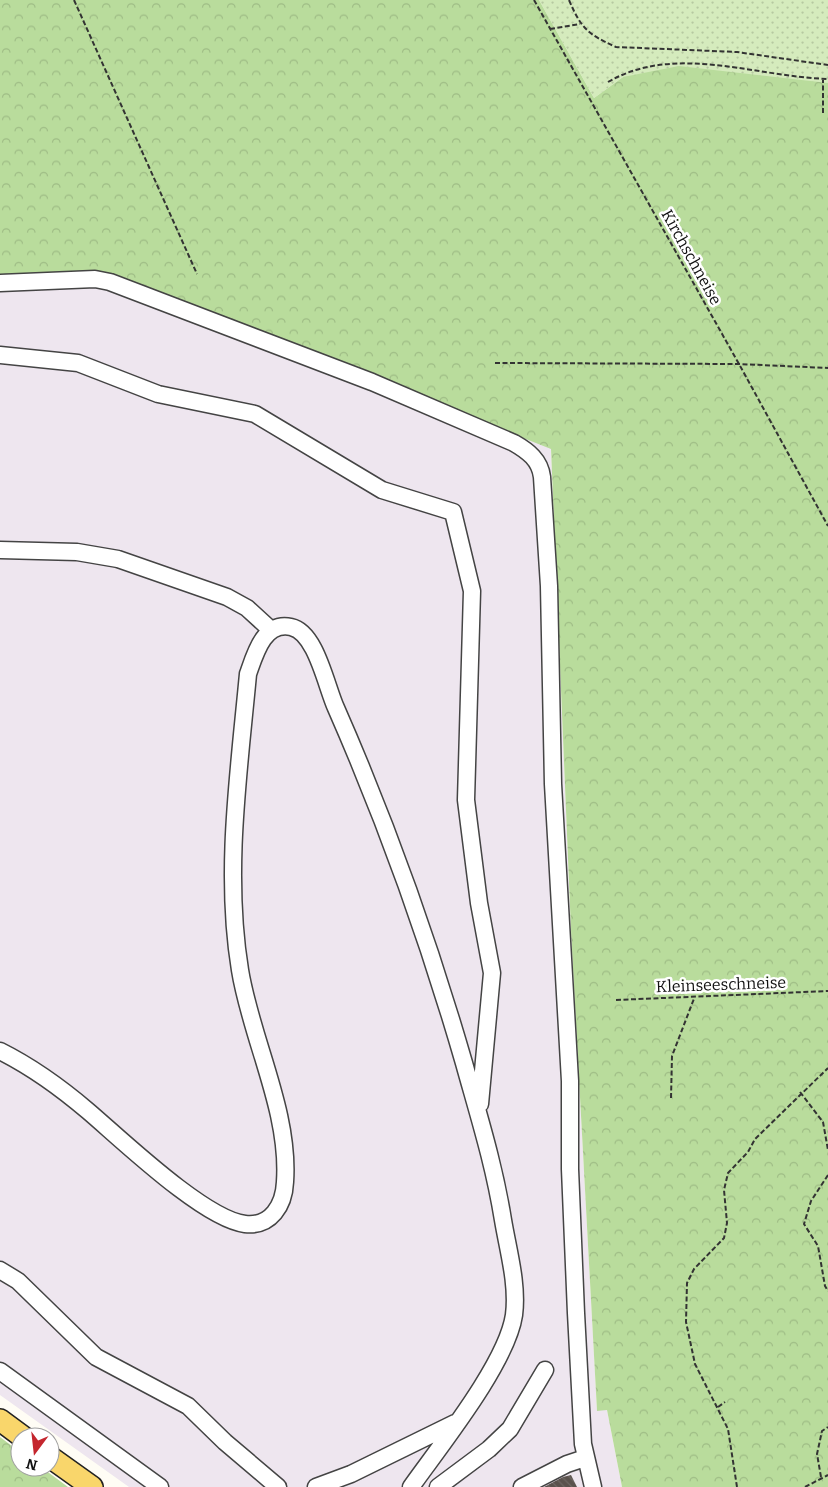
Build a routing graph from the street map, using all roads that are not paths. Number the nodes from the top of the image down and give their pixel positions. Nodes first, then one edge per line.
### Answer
1 (0, 283) edge
2 (0, 355) edge
3 (0, 550) edge
4 (271, 630) junction
5 (0, 1051) edge
6 (479, 1112) junction
7 (0, 1270) edge
8 (545, 1370) dead end
9 (0, 1371) edge
10 (457, 1422) junction
11 (585, 1458) junction
12 (60, 1464) edge
13 (92, 1487) edge
14 (160, 1487) edge
15 (278, 1487) edge
16 (316, 1487) edge
17 (411, 1487) edge
18 (438, 1487) edge
19 (522, 1487) edge
20 (593, 1487) edge

1 - 11 lane
2 - 6 lane
3 - 4 lane
4 - 5 lane
4 - 6 lane
6 - 10 lane
7 - 15 lane
8 - 18 lane
9 - 14 lane
10 - 16 lane
10 - 17 lane
11 - 19 lane
11 - 20 lane
12 - 13 main road

